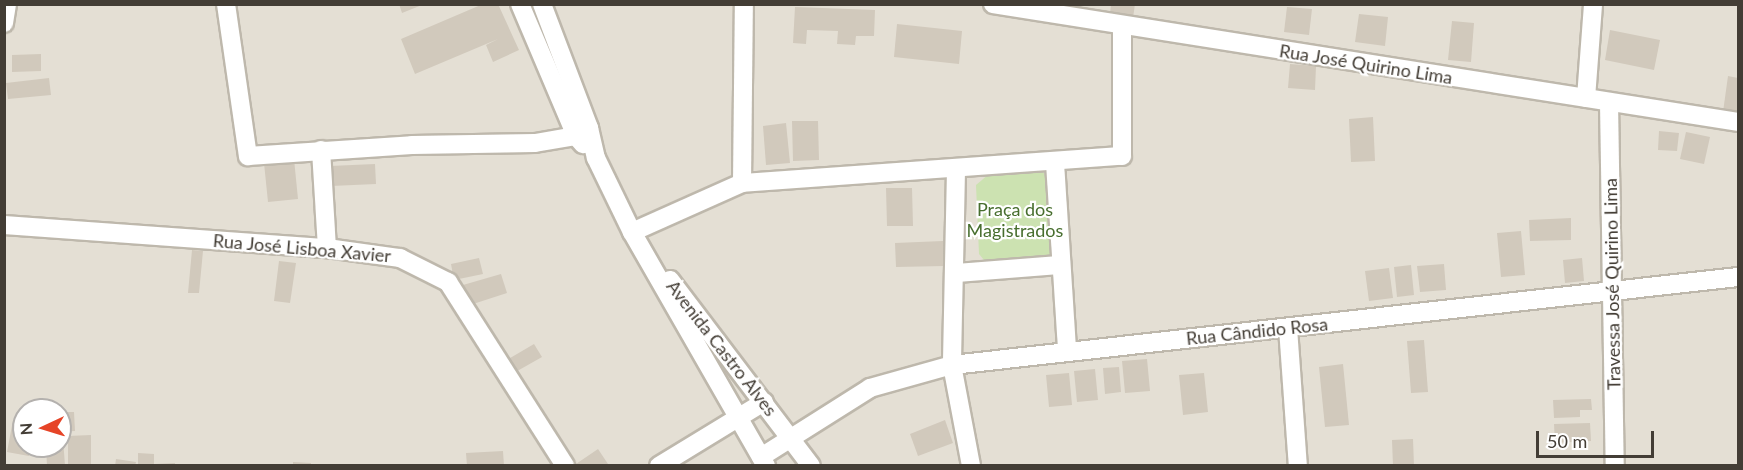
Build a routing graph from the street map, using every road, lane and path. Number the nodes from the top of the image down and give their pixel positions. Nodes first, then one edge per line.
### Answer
1 (7, 4) edge
2 (226, 4) edge
3 (519, 4) edge
4 (542, 4) edge
5 (744, 4) edge
6 (993, 4) edge
7 (1593, 4) edge
8 (4, 23) edge
9 (1122, 26) junction
10 (1586, 98) junction
11 (1609, 102) junction
12 (1738, 122) edge
13 (582, 132) junction
14 (321, 150) junction
15 (1055, 163) junction
16 (956, 170) junction
17 (742, 183) junction
18 (4, 225) edge
19 (632, 231) junction
20 (327, 248) junction
21 (1060, 265) junction
22 (956, 273) junction
23 (1738, 278) edge
24 (1612, 292) junction
25 (1288, 328) junction
26 (1067, 351) junction
27 (952, 365) junction
28 (764, 402) junction
29 (737, 419) junction
30 (791, 436) junction
31 (764, 461) edge
32 (565, 465) edge
33 (659, 465) edge
34 (811, 465) edge
35 (971, 465) edge
36 (1298, 465) edge
37 (1615, 465) edge

1 - 8 street
2 - 14 street
3 - 13 street, Avenida Castro Alves
4 - 13 street, Avenida Castro Alves
5 - 17 street
6 - 9 street, Rua José Quirino Lima
7 - 10 street
9 - 10 street, Rua José Quirino Lima
9 - 15 street
10 - 11 street, Rua José Quirino Lima
11 - 12 street, Rua José Quirino Lima
11 - 24 street, Travessa José Quirino Lima
13 - 14 street
13 - 19 street, Avenida Castro Alves
14 - 20 street
15 - 16 street
15 - 21 street
16 - 17 street
16 - 22 street
17 - 19 street
18 - 20 street, Rua José Lisboa Xavier
19 - 28 street, Avenida Castro Alves
19 - 29 street, Avenida Castro Alves
20 - 32 street, Rua José Lisboa Xavier
21 - 22 street
21 - 26 street
22 - 27 street
23 - 24 street, Rua Cândido Rosa
24 - 25 street, Rua Cândido Rosa
24 - 37 street, Travessa José Quirino Lima
25 - 26 street, Rua Cândido Rosa
25 - 36 street
26 - 27 street, Rua Cândido Rosa
27 - 30 street, Rua Cândido Rosa
27 - 35 street
28 - 29 street
28 - 30 street, Avenida Castro Alves
29 - 31 street, Avenida Castro Alves
29 - 33 street
30 - 31 street, Rua Cândido Rosa
30 - 34 street, Avenida Castro Alves

